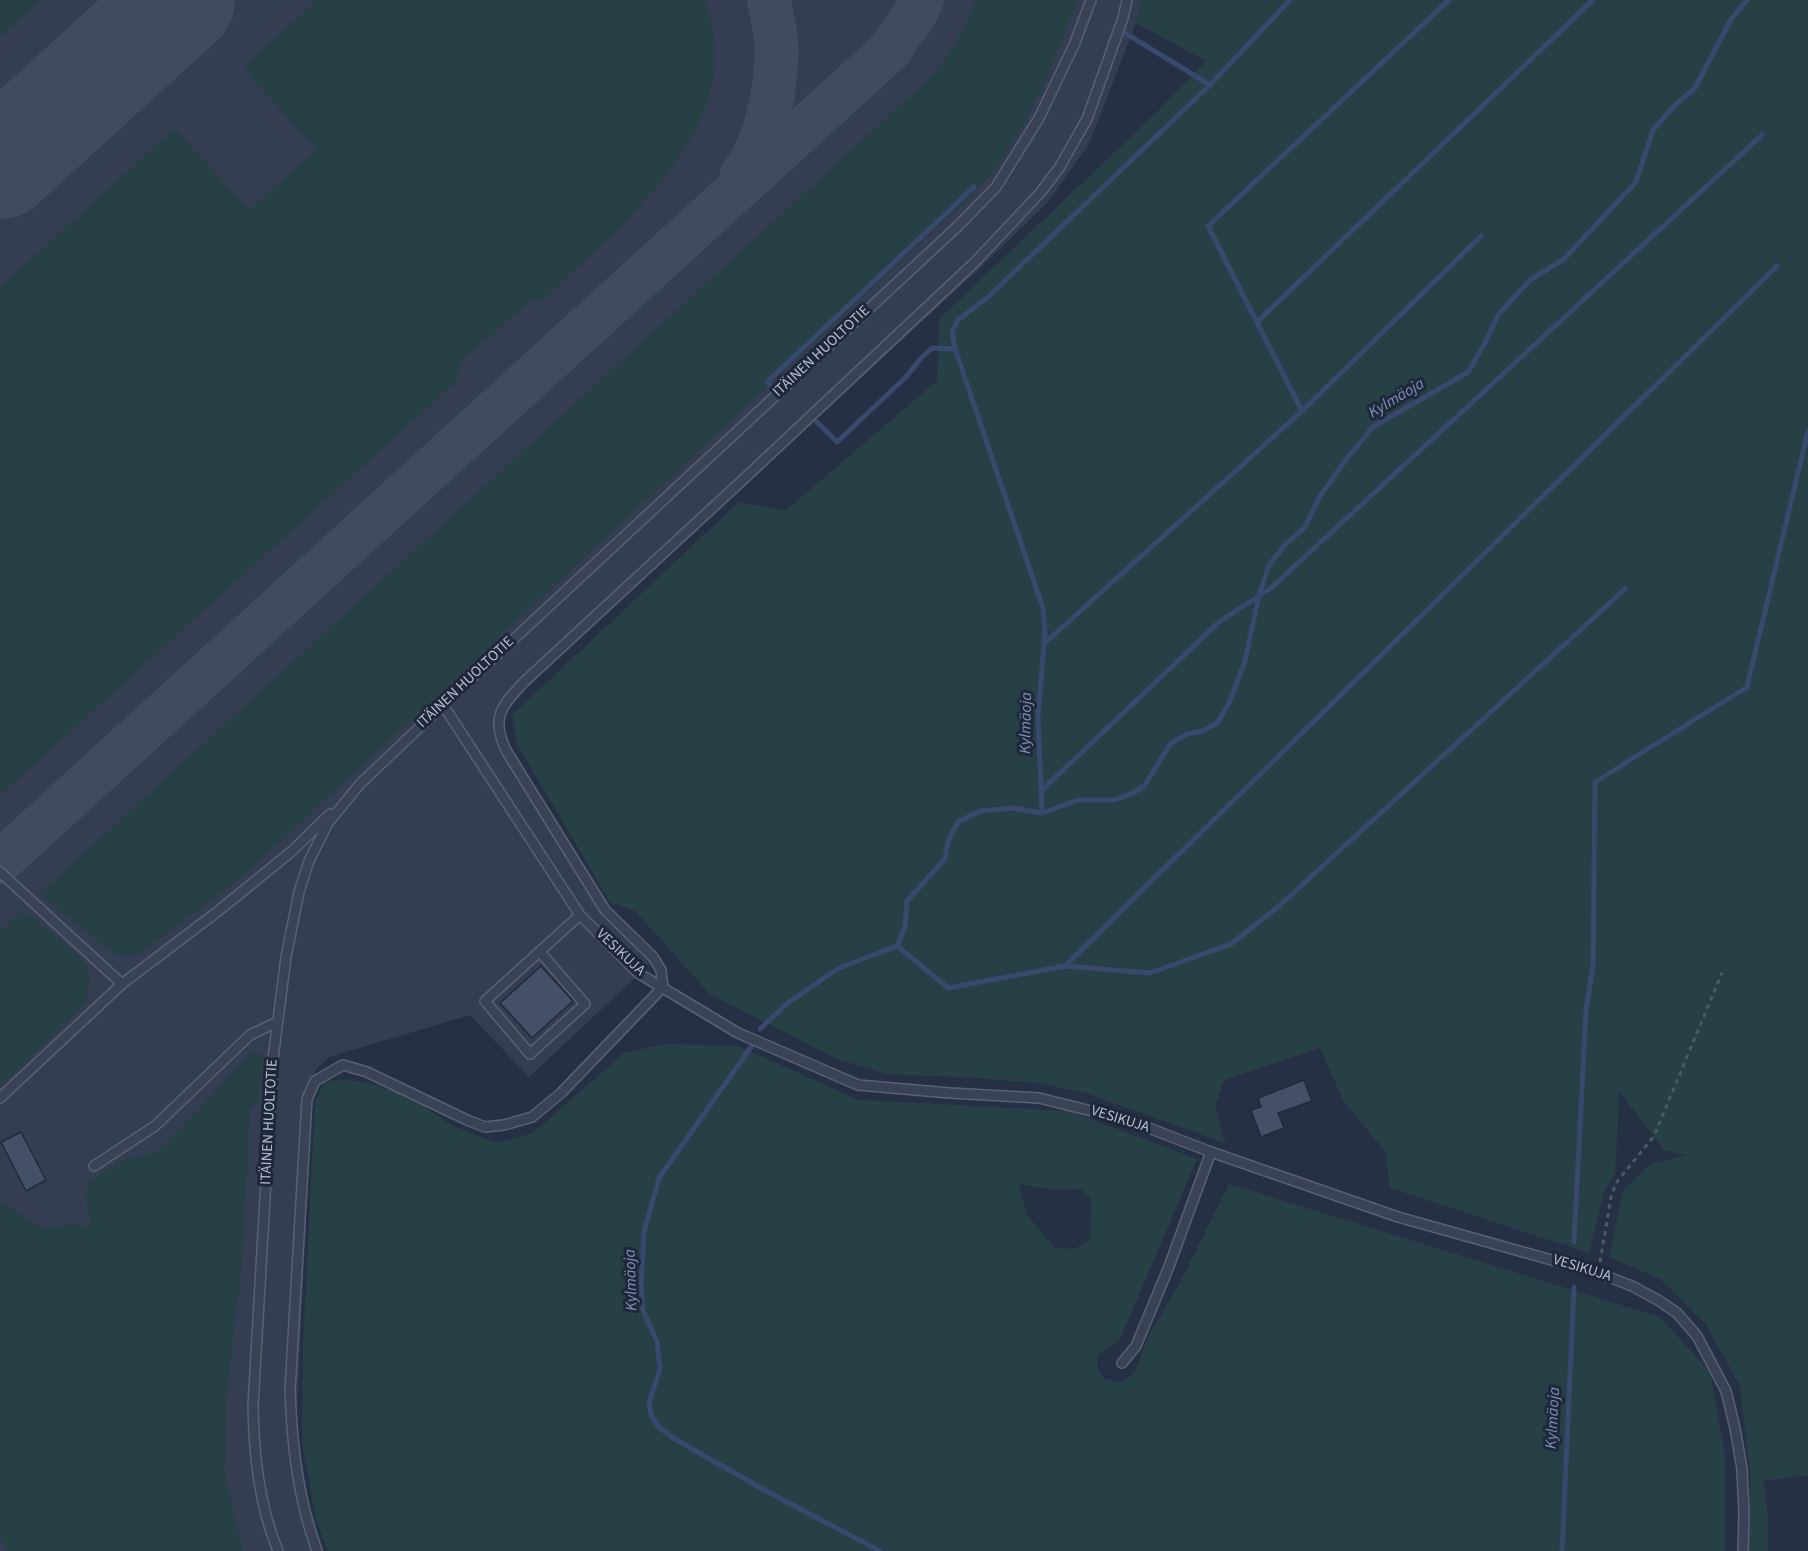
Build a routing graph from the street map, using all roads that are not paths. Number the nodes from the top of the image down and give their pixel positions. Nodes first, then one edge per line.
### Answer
1 (1091, 0) edge
2 (1127, 0) edge
3 (442, 705) junction
4 (360, 784) junction
5 (0, 872) edge
6 (580, 915) junction
7 (540, 952) junction
8 (122, 984) junction
9 (663, 987) junction
10 (277, 1022) junction
11 (0, 1098) edge
12 (1211, 1152) junction
13 (94, 1166) dead end
14 (1122, 1363) dead end
15 (278, 1551) edge
16 (317, 1551) edge
17 (1743, 1551) edge

1 - 3 lane, ITÄINEN HUOLTOTIE
2 - 9 lane
3 - 4 lane, ITÄINEN HUOLTOTIE
3 - 6 lane, VESIKUJA
4 - 8 lane
4 - 10 lane, ITÄINEN HUOLTOTIE
5 - 8 lane
6 - 7 lane
6 - 9 lane, VESIKUJA
7 - 7 lane
8 - 11 lane
9 - 12 lane, VESIKUJA
9 - 16 lane
10 - 13 lane
10 - 15 lane, ITÄINEN HUOLTOTIE
12 - 14 lane
12 - 17 lane, VESIKUJA

